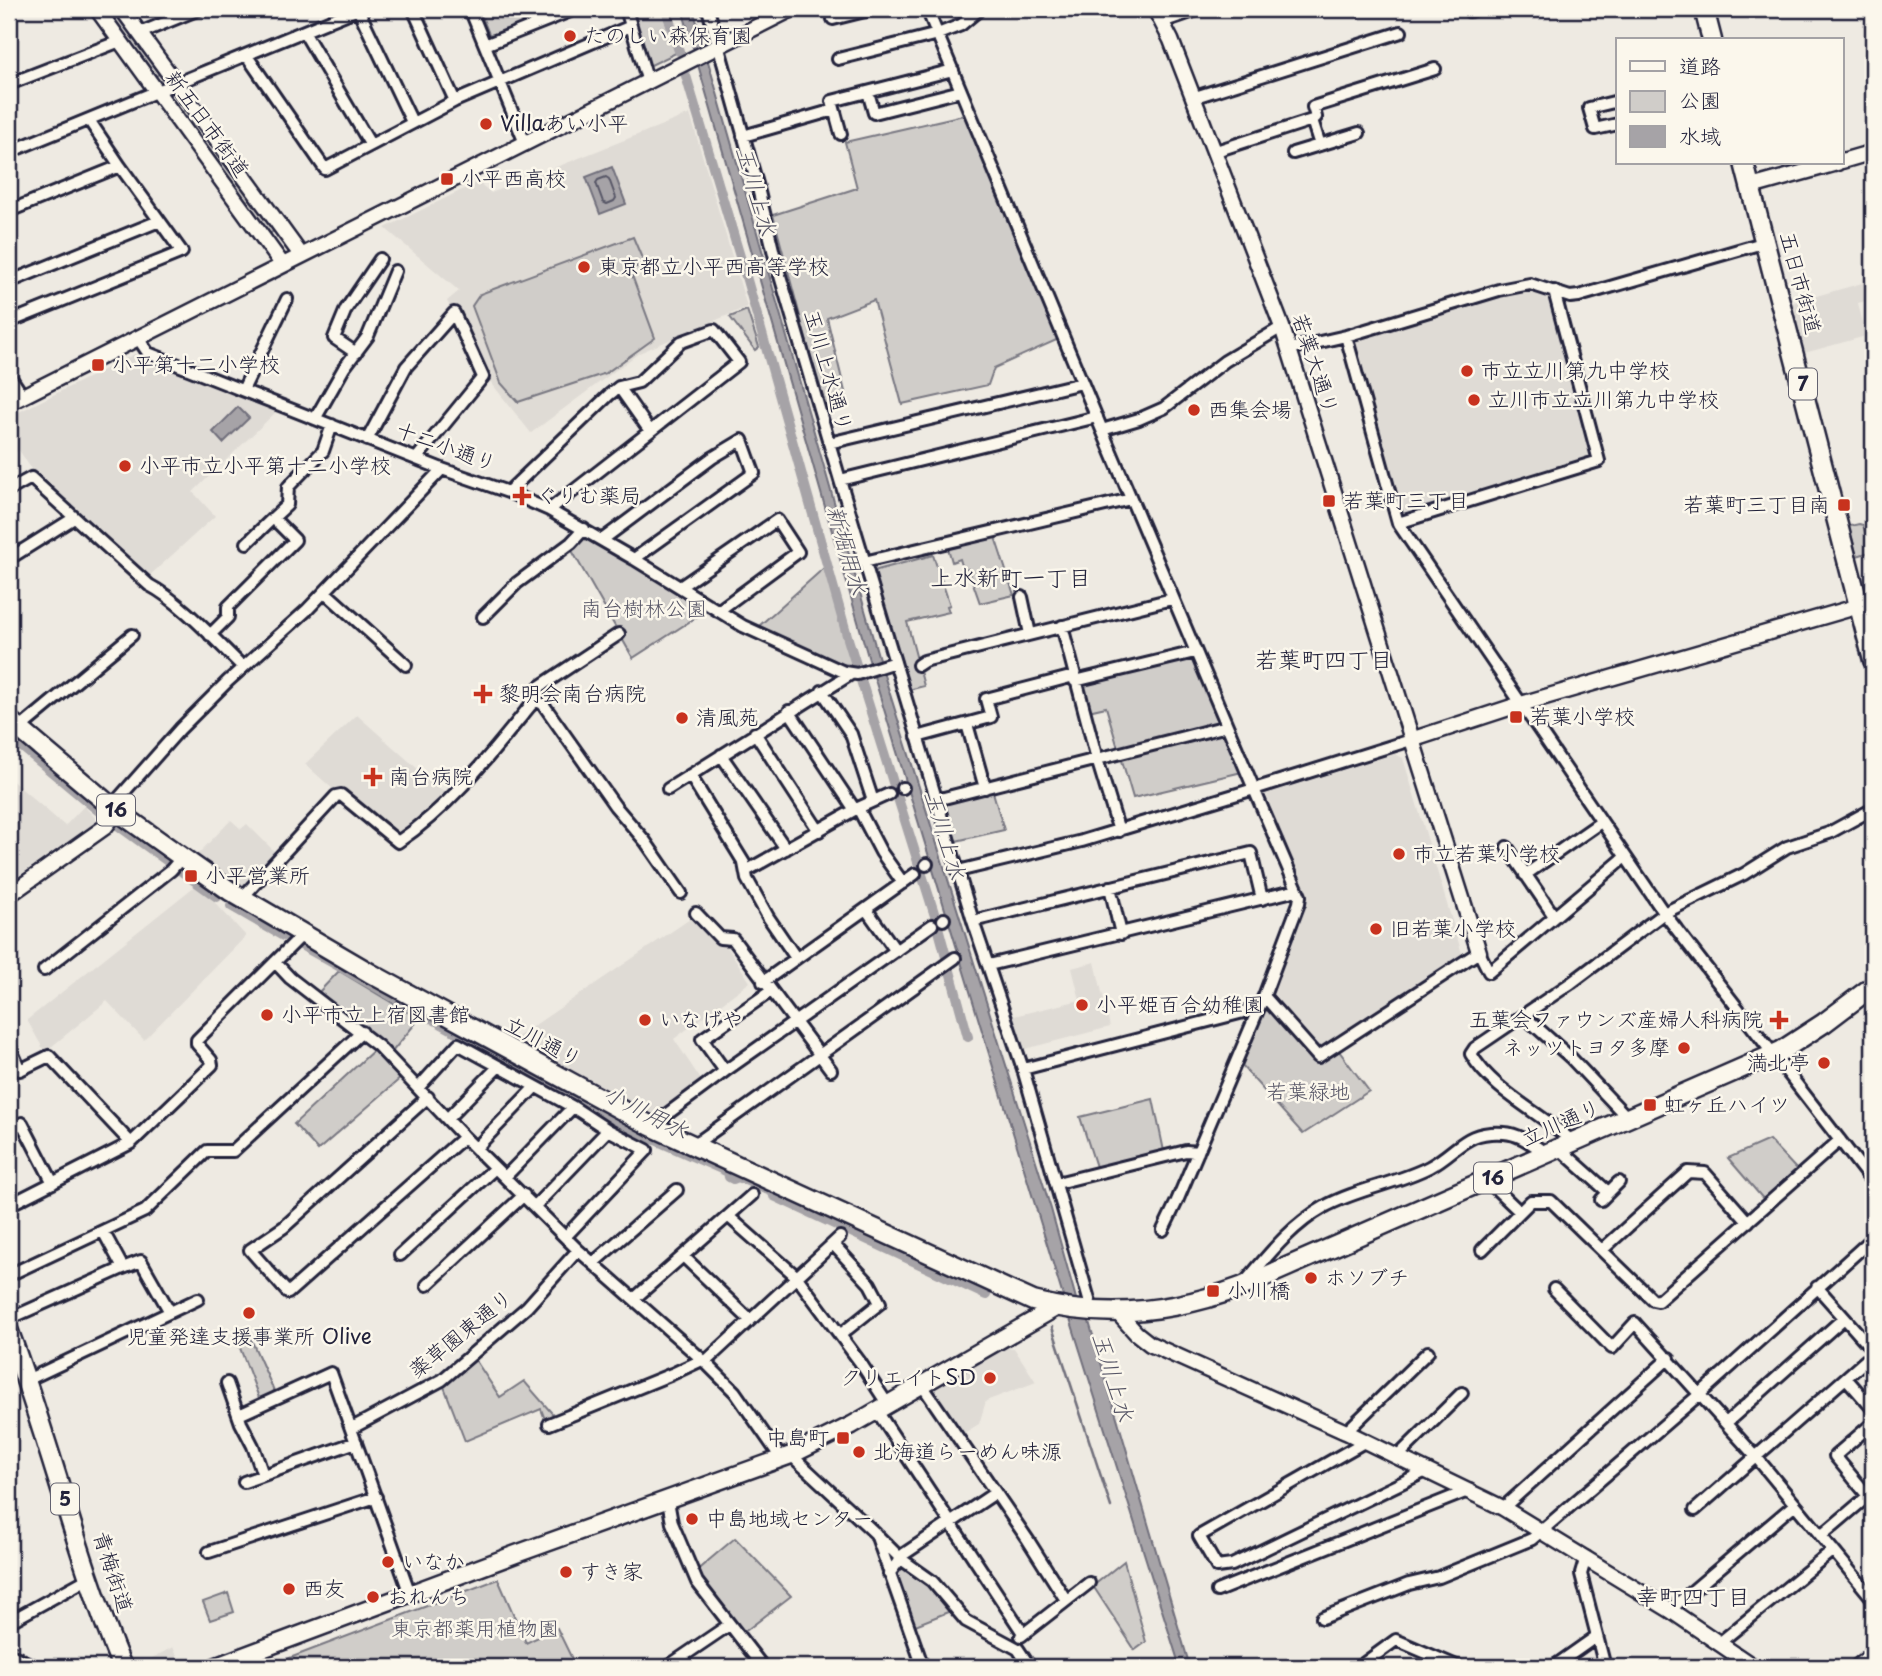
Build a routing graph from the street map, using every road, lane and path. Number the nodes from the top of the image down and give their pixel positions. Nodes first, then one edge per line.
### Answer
1 (97, 9) edge
2 (122, 9) edge
3 (199, 9) edge
4 (358, 9) edge
5 (413, 9) edge
6 (470, 9) edge
7 (575, 9) edge
8 (626, 9) edge
9 (708, 9) edge
10 (792, 9) edge
11 (873, 9) edge
12 (927, 9) edge
13 (980, 9) edge
14 (1155, 9) edge
15 (1200, 9) edge
16 (1704, 9) edge
17 (833, 19) dead end
18 (1162, 22) junction
19 (631, 26) junction
20 (304, 32) junction
21 (1401, 32) dead end
22 (140, 33) junction
23 (938, 34) junction
24 (1711, 38) edge
25 (120, 41) junction
26 (485, 45) junction
27 (713, 49) junction
28 (247, 56) junction
29 (838, 59) dead end
30 (1434, 69) dead end
31 (953, 70) junction
32 (499, 81) junction
33 (176, 82) junction
34 (648, 82) junction
35 (9, 84) edge
36 (961, 90) junction
37 (156, 91) junction
38 (868, 92) junction
39 (1192, 98) junction
40 (455, 101) junction
41 (1616, 101) edge
42 (834, 110) junction
43 (89, 120) junction
44 (1312, 120) junction
45 (412, 122) junction
46 (1616, 124) edge
47 (1359, 133) dead end
48 (841, 134) dead end
49 (743, 136) junction
50 (525, 143) junction
51 (370, 144) junction
52 (1320, 145) junction
53 (9, 152) edge
54 (1213, 152) junction
55 (1873, 152) edge
56 (1293, 153) dead end
57 (1843, 161) edge
58 (1744, 164) edge
59 (1832, 164) edge
60 (120, 166) junction
61 (1751, 187) junction
62 (9, 211) edge
63 (159, 221) junction
64 (1766, 242) junction
65 (301, 255) junction
66 (380, 259) dead end
67 (282, 264) junction
68 (395, 271) dead end
69 (9, 282) edge
70 (1554, 290) junction
71 (287, 299) dead end
72 (9, 322) edge
73 (1282, 327) junction
74 (1346, 336) junction
75 (138, 338) junction
76 (1289, 349) junction
77 (356, 353) junction
78 (9, 375) edge
79 (1082, 383) junction
80 (619, 387) junction
81 (243, 390) junction
82 (23, 396) junction
83 (9, 403) edge
84 (1097, 417) junction
85 (315, 419) junction
86 (332, 425) junction
87 (1102, 430) junction
88 (650, 431) junction
89 (367, 440) junction
90 (829, 443) junction
91 (416, 458) junction
92 (442, 469) junction
93 (839, 480) junction
94 (9, 490) edge
95 (508, 492) junction
96 (1130, 499) junction
97 (549, 510) junction
98 (74, 518) junction
99 (273, 518) junction
100 (1398, 523) junction
101 (584, 529) junction
102 (602, 540) junction
103 (247, 543) dead end
104 (9, 552) edge
105 (634, 559) junction
106 (864, 562) junction
107 (680, 587) junction
108 (325, 592) junction
109 (1022, 597) dead end
110 (1172, 598) junction
111 (1867, 603) edge
112 (718, 611) junction
113 (483, 617) dead end
114 (1062, 626) junction
115 (619, 634) dead end
116 (1030, 634) junction
117 (132, 635) dead end
118 (210, 635) junction
119 (1195, 652) junction
120 (1873, 660) edge
121 (895, 662) junction
122 (406, 665) dead end
123 (918, 665) dead end
124 (243, 667) junction
125 (857, 673) junction
126 (1074, 679) junction
127 (822, 691) junction
128 (536, 701) junction
129 (1521, 704) junction
130 (789, 711) junction
131 (14, 724) edge
132 (967, 724) junction
133 (1227, 726) junction
134 (755, 733) junction
135 (917, 737) junction
136 (1411, 740) junction
137 (721, 755) junction
138 (1097, 759) junction
139 (690, 775) junction
140 (985, 788) junction
141 (668, 789) dead end
142 (1254, 789) junction
143 (889, 794) dead end
144 (936, 800) junction
145 (873, 801) junction
146 (113, 808) junction
147 (856, 809) junction
148 (1873, 809) edge
149 (1601, 822) junction
150 (819, 831) junction
151 (1119, 831) junction
152 (1507, 847) dead end
153 (786, 849) junction
154 (1625, 857) junction
155 (176, 864) junction
156 (747, 871) junction
157 (958, 871) junction
158 (915, 874) dead end
159 (1525, 875) junction
160 (903, 883) junction
161 (1110, 887) junction
162 (1297, 890) junction
163 (681, 893) dead end
164 (9, 895) edge
165 (242, 898) junction
166 (1262, 899) junction
167 (866, 909) junction
168 (696, 913) dead end
169 (1664, 913) junction
170 (1554, 916) junction
171 (940, 921) dead end
172 (973, 921) junction
173 (303, 934) junction
174 (1121, 934) junction
175 (896, 951) junction
176 (1479, 952) junction
177 (796, 958) junction
178 (275, 962) junction
179 (949, 962) dead end
180 (989, 965) junction
181 (44, 970) dead end
182 (763, 982) junction
183 (1873, 986) edge
184 (771, 991) junction
185 (1264, 996) junction
186 (1259, 1009) junction
187 (1524, 1016) junction
188 (794, 1022) junction
189 (362, 1032) junction
190 (9, 1045) edge
191 (1775, 1054) junction
192 (820, 1057) junction
193 (498, 1067) junction
194 (1023, 1069) junction
195 (831, 1070) dead end
196 (725, 1071) junction
197 (419, 1087) junction
198 (536, 1087) junction
199 (428, 1097) junction
200 (573, 1107) junction
201 (448, 1118) junction
202 (1626, 1119) junction
203 (651, 1126) junction
204 (9, 1129) edge
205 (608, 1130) junction
206 (464, 1137) junction
207 (1840, 1140) junction
208 (131, 1143) junction
209 (694, 1145) junction
210 (476, 1148) junction
211 (1560, 1148) junction
212 (1198, 1152) junction
213 (495, 1168) junction
214 (505, 1177) junction
215 (1491, 1179) junction
216 (1619, 1182) dead end
217 (52, 1183) junction
218 (1058, 1183) junction
219 (1873, 1183) edge
220 (677, 1191) dead end
221 (524, 1195) junction
222 (752, 1195) dead end
223 (9, 1205) edge
224 (535, 1206) junction
225 (1520, 1212) junction
226 (728, 1216) junction
227 (1748, 1222) junction
228 (1163, 1230) dead end
229 (104, 1233) junction
230 (566, 1236) junction
231 (1873, 1238) edge
232 (578, 1250) junction
233 (1482, 1250) dead end
234 (1602, 1250) junction
235 (400, 1255) dead end
236 (683, 1256) junction
237 (593, 1263) junction
238 (123, 1268) junction
239 (9, 1275) edge
240 (796, 1276) junction
241 (427, 1284) dead end
242 (1241, 1287) junction
243 (1817, 1287) junction
244 (1554, 1289) dead end
245 (198, 1299) dead end
246 (635, 1299) junction
247 (1060, 1308) junction
248 (1090, 1310) junction
249 (170, 1312) junction
250 (1118, 1313) junction
251 (1844, 1318) junction
252 (9, 1319) edge
253 (750, 1320) junction
254 (840, 1335) junction
255 (10, 1341) edge
256 (1428, 1352) dead end
257 (1873, 1352) edge
258 (1669, 1358) junction
259 (703, 1361) junction
260 (1846, 1378) junction
261 (27, 1380) junction
262 (227, 1383) dead end
263 (922, 1385) junction
264 (1462, 1393) dead end
265 (1700, 1394) junction
266 (882, 1408) junction
267 (1873, 1409) edge
268 (239, 1415) junction
269 (1726, 1423) junction
270 (1873, 1423) edge
271 (549, 1424) dead end
272 (352, 1428) junction
273 (1346, 1432) junction
274 (356, 1441) junction
275 (1366, 1441) junction
276 (786, 1457) junction
277 (1397, 1457) junction
278 (1756, 1458) junction
279 (1428, 1470) junction
280 (263, 1475) junction
281 (244, 1482) dead end
282 (1469, 1490) junction
283 (995, 1493) junction
284 (376, 1497) junction
285 (1871, 1499) edge
286 (668, 1501) junction
287 (1795, 1504) junction
288 (1503, 1508) junction
289 (1695, 1510) dead end
290 (950, 1522) junction
291 (1542, 1531) junction
292 (876, 1534) junction
293 (1821, 1536) junction
294 (1833, 1550) junction
295 (208, 1552) dead end
296 (1586, 1557) junction
297 (901, 1559) junction
298 (889, 1574) junction
299 (89, 1578) junction
300 (1089, 1583) dead end
301 (1217, 1591) dead end
302 (410, 1594) junction
303 (1873, 1599) edge
304 (1066, 1600) junction
305 (1670, 1610) junction
306 (1322, 1618) dead end
307 (9, 1622) edge
308 (729, 1625) junction
309 (1023, 1633) junction
310 (1597, 1636) junction
311 (1718, 1644) junction
312 (1014, 1647) junction
313 (9, 1654) edge
314 (1873, 1654) edge
315 (36, 1667) edge
316 (122, 1667) edge
317 (214, 1667) edge
318 (667, 1667) edge
319 (763, 1667) edge
320 (923, 1667) edge
321 (1030, 1667) edge
322 (1359, 1667) edge
323 (1459, 1667) edge
324 (1553, 1667) edge
325 (1605, 1667) edge
326 (1754, 1667) edge
327 (1857, 1667) edge

1 - 25 street, 新五日市街道
2 - 22 street, 新五日市街道
3 - 22 street
4 - 20 street
4 - 45 street
5 - 40 street
6 - 26 street
7 - 26 street
8 - 19 street
9 - 27 street, 玉川上水通り
10 - 27 street
11 - 17 street
12 - 23 street
13 - 23 street
14 - 18 street, 若葉大通り
15 - 18 street
16 - 24 main road
18 - 39 street, 若葉大通り
19 - 32 street
19 - 34 street
20 - 28 street
20 - 51 street
21 - 39 street
22 - 33 street, 新五日市街道
23 - 29 street
23 - 31 street
25 - 35 street
25 - 37 street, 新五日市街道
26 - 32 street
27 - 34 street
27 - 49 street, 玉川上水通り
28 - 33 street
28 - 51 street
30 - 44 street
31 - 36 street
31 - 38 street
32 - 40 street
32 - 50 street
33 - 37 street
33 - 65 street, 新五日市街道
34 - 50 street
36 - 38 street
36 - 79 street
37 - 43 street
37 - 67 street, 新五日市街道
38 - 42 street
39 - 54 street, 若葉大通り
40 - 45 street
41 - 46 street
42 - 48 street
42 - 49 street
43 - 53 street
43 - 60 street
44 - 52 street
44 - 54 street
45 - 51 street
47 - 52 street
49 - 90 street, 玉川上水通り
50 - 65 street
52 - 56 street
54 - 73 street, 若葉大通り
55 - 57 street
58 - 61 main road, 五日市街道 / 7
59 - 61 street
60 - 62 street
60 - 63 street
61 - 64 main road, 五日市街道 / 7
63 - 69 street
63 - 72 street
64 - 70 street
64 - 111 main road, 五日市街道 / 7
65 - 67 street
66 - 77 street
67 - 75 street
68 - 77 street
70 - 74 street
70 - 100 street
71 - 81 street
73 - 76 street, 若葉大通り
73 - 87 street
74 - 76 street
74 - 100 street
75 - 81 street, 十二小通り
75 - 82 street
76 - 136 street, 若葉大通り
77 - 85 street
78 - 82 street
79 - 84 street
79 - 90 street
80 - 88 street
80 - 88 street
80 - 95 street
81 - 85 street, 十二小通り
82 - 83 street
84 - 87 street
84 - 93 street
85 - 86 street, 十二小通り
86 - 89 street, 十二小通り
86 - 99 street
87 - 96 street
88 - 97 street
89 - 91 street, 十二小通り
89 - 91 street
90 - 93 street, 玉川上水通り
91 - 92 street, 十二小通り
92 - 95 street, 十二小通り
92 - 108 street
93 - 106 street, 玉川上水通り
94 - 98 street
95 - 97 street, 十二小通り
96 - 106 street
96 - 110 street
97 - 101 street, 十二小通り
98 - 104 street
98 - 118 street
99 - 103 street
99 - 118 street
100 - 129 street
101 - 102 street, 十二小通り
101 - 113 street
102 - 105 street, 十二小通り
102 - 105 street
105 - 107 street, 十二小通り
106 - 121 street, 玉川上水通り
107 - 112 street, 十二小通り
107 - 112 street
108 - 122 street
108 - 124 street
109 - 116 street
110 - 114 street
110 - 119 street
111 - 120 main road, 五日市街道 / 7
111 - 129 street
112 - 125 street, 十二小通り
114 - 116 street
114 - 126 street
115 - 128 street
116 - 123 street
117 - 131 street
118 - 124 street
119 - 126 street
119 - 133 street
121 - 125 street
121 - 135 street, 玉川上水通り
124 - 146 street
125 - 127 street
126 - 132 street
126 - 138 street
127 - 130 street
127 - 145 street
128 - 163 street
128 - 165 street
129 - 136 street
129 - 149 street
130 - 134 street
130 - 147 street
131 - 146 main road, 立川通り / 16
132 - 135 street
132 - 140 street
133 - 138 street
133 - 142 street
134 - 137 street
134 - 150 street
135 - 144 street, 玉川上水通り
136 - 142 street
136 - 176 street, 若葉大通り
137 - 139 street
137 - 153 street
138 - 140 street
138 - 151 street
139 - 141 street
139 - 156 street
140 - 144 street
142 - 151 street
142 - 162 street
143 - 145 street
144 - 157 street, 玉川上水通り
145 - 147 street
146 - 155 main road, 立川通り / 16
146 - 164 street
147 - 150 street
147 - 160 street
148 - 169 street
149 - 154 street
149 - 159 street
150 - 153 street
151 - 157 street
152 - 159 street
153 - 156 street
154 - 169 street
154 - 170 street
155 - 165 main road, 立川通り / 16
155 - 181 street
156 - 177 street
157 - 172 street, 玉川上水通り
158 - 160 street
159 - 170 street
160 - 167 street
161 - 166 street
161 - 172 street
161 - 174 street
162 - 166 street
162 - 185 street
165 - 173 main road, 立川通り / 16
166 - 174 street
167 - 175 street
167 - 177 street
168 - 182 street
169 - 187 street
169 - 191 street
170 - 176 street
171 - 175 street
172 - 180 street, 玉川上水通り
173 - 178 street
173 - 203 main road, 立川通り / 16
174 - 180 street
175 - 188 street
176 - 185 street
177 - 182 street
178 - 189 street
178 - 208 street
179 - 192 street
180 - 194 street, 玉川上水通り
182 - 184 street
183 - 191 main road, 立川通り / 16
184 - 188 street
184 - 196 street
185 - 186 street
186 - 194 street
186 - 212 street
187 - 202 street
187 - 211 street
188 - 192 street
188 - 196 street
189 - 197 street
189 - 229 street
190 - 208 street
191 - 202 main road, 立川通り / 16
191 - 207 street
192 - 195 street
192 - 209 street
193 - 197 street
193 - 198 street
193 - 201 street
194 - 218 street, 玉川上水通り
196 - 203 street
197 - 199 street
198 - 200 street
198 - 210 street
199 - 201 street
199 - 206 street
200 - 205 street
200 - 214 street
201 - 206 street
202 - 211 main road, 立川通り / 16
203 - 209 main road, 立川通り / 16
204 - 217 street
205 - 224 street
205 - 230 street
206 - 210 street
207 - 219 street
207 - 227 street
208 - 217 street
209 - 247 main road, 立川通り / 16
210 - 213 street
211 - 215 main road, 立川通り / 16
211 - 216 street
211 - 242 street
212 - 218 street
212 - 228 street
213 - 214 street
213 - 235 street
214 - 221 street
215 - 225 street
215 - 242 main road, 立川通り / 16
217 - 223 street
218 - 248 street, 玉川上水通り
220 - 237 street
221 - 224 street
221 - 241 street
222 - 226 street
224 - 230 street
225 - 233 street
225 - 234 street
226 - 236 street
226 - 240 street
227 - 234 street
227 - 234 street
229 - 238 street
229 - 239 street
230 - 232 street
231 - 243 street
232 - 237 street
232 - 272 street, 薬草園東通り
236 - 246 street
236 - 253 street
237 - 246 street
238 - 249 street
238 - 252 street
240 - 253 street
240 - 254 street
240 - 254 street
242 - 250 main road, 立川通り / 16
243 - 251 street
243 - 265 street
244 - 258 street
245 - 249 street
246 - 259 street
247 - 248 main road, 16
247 - 263 main road
248 - 250 main road, 立川通り / 16
249 - 261 street
250 - 273 street
251 - 257 street
251 - 269 street
253 - 259 street
254 - 266 street
255 - 261 main road, 青梅街道 / 5
256 - 273 street
257 - 260 street
258 - 265 street
258 - 288 street
259 - 271 street
259 - 276 street
260 - 267 street
260 - 278 street
261 - 299 main road, 青梅街道 / 5
262 - 268 street
263 - 266 main road
263 - 283 street
264 - 277 street
265 - 269 street
265 - 291 street
266 - 276 main road
266 - 290 street
268 - 272 street
268 - 280 street
269 - 278 street
270 - 285 street
272 - 274 street
273 - 275 street
274 - 280 street
274 - 284 street
275 - 277 street
275 - 279 street
276 - 286 main road
276 - 292 street
277 - 279 street
278 - 287 street
278 - 289 street
279 - 282 street
280 - 281 street
282 - 288 street
282 - 301 street
283 - 290 street
283 - 304 street
284 - 295 street
284 - 302 street
285 - 293 street
286 - 302 main road
286 - 308 street
287 - 293 street
287 - 305 street
288 - 291 street
290 - 297 street
290 - 309 street
291 - 296 street
291 - 306 street
292 - 297 street
292 - 298 street
293 - 294 street
294 - 303 street
294 - 311 street
296 - 305 street
296 - 310 street
297 - 298 street
297 - 312 street
298 - 320 street
299 - 307 street
299 - 316 main road, 青梅街道 / 5
300 - 304 street
302 - 317 main road
304 - 309 street
305 - 311 street
308 - 318 street
308 - 319 street
309 - 312 street
310 - 324 street
310 - 325 street
311 - 326 street
312 - 321 street
313 - 315 street
314 - 327 street
322 - 323 street

